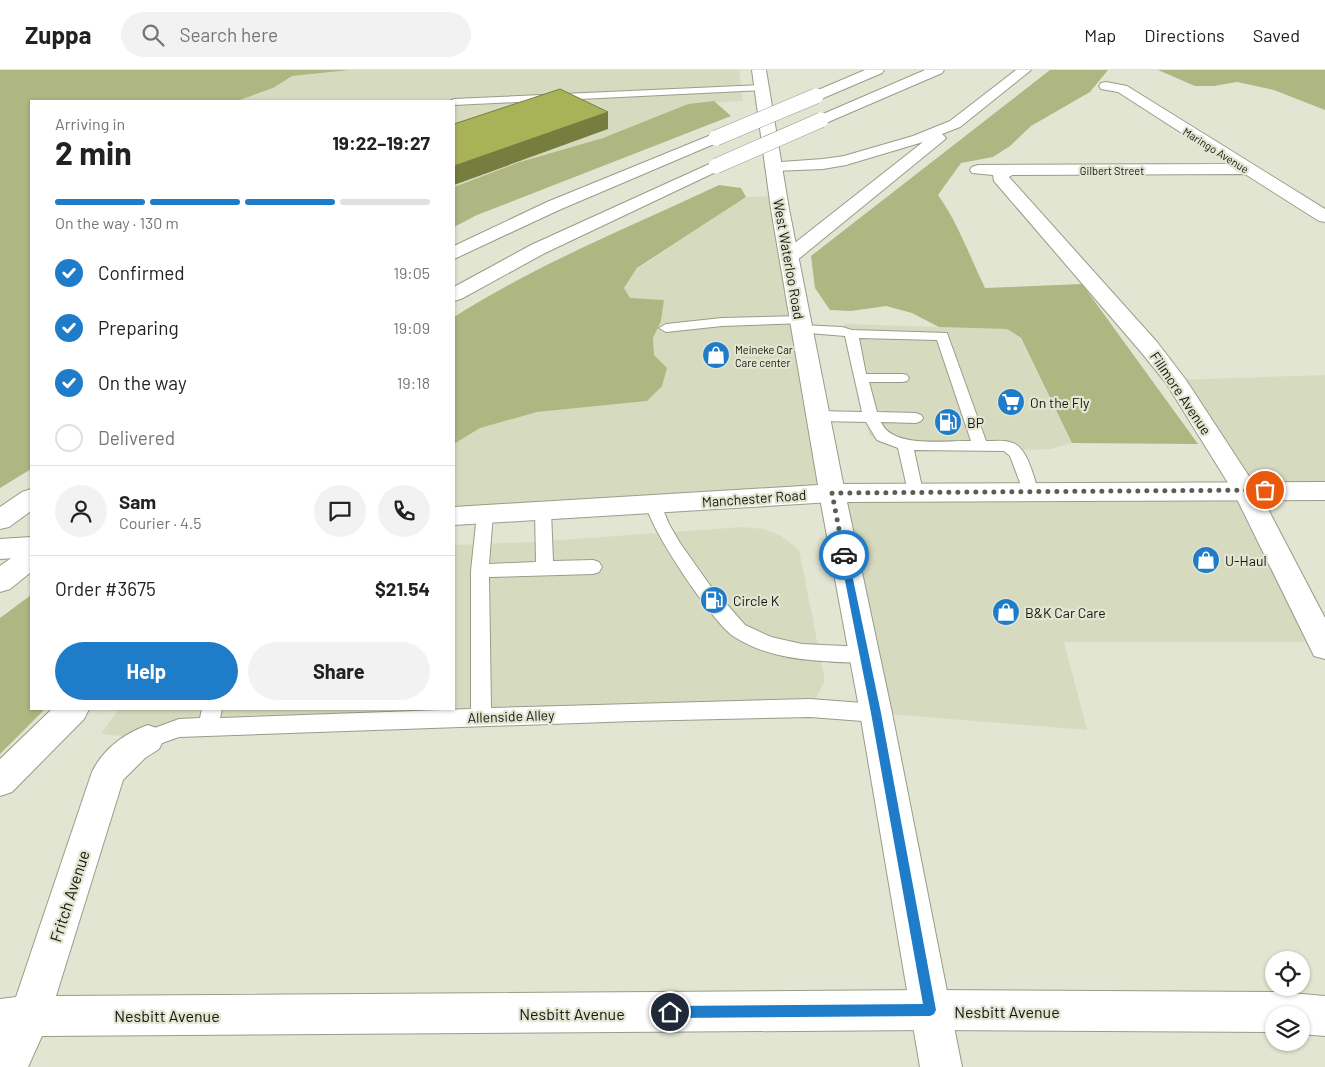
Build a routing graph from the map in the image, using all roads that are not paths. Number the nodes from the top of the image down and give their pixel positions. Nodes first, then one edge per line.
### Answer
1 (759, 70) edge
2 (877, 70) edge
3 (937, 70) edge
4 (1024, 70) edge
5 (1106, 86) dead end
6 (762, 88) junction
7 (455, 102) edge
8 (955, 124) junction
9 (774, 166) junction
10 (1247, 169) junction
11 (978, 170) dead end
12 (1007, 171) junction
13 (1325, 217) edge
14 (455, 253) edge
15 (789, 257) junction
16 (455, 294) edge
17 (801, 324) junction
18 (666, 328) dead end
19 (851, 334) junction
20 (861, 378) junction
21 (902, 378) dead end
22 (818, 416) junction
23 (916, 418) dead end
24 (873, 419) junction
25 (905, 445) junction
26 (980, 445) junction
27 (1245, 490) junction
28 (1325, 491) edge
29 (915, 492) junction
30 (1031, 492) junction
31 (832, 493) junction
32 (30, 499) edge
33 (653, 504) junction
34 (543, 511) junction
35 (485, 514) junction
36 (455, 516) edge
37 (0, 520) edge
38 (30, 547) edge
39 (0, 549) edge
40 (30, 559) edge
41 (593, 567) dead end
42 (545, 568) junction
43 (480, 571) junction
44 (0, 581) edge
45 (1322, 635) edge
46 (864, 655) junction
47 (72, 710) edge
48 (876, 713) junction
49 (416, 714) edge
50 (481, 717) junction
51 (210, 718) edge
52 (148, 739) joint
53 (0, 780) edge
54 (930, 1010) junction
55 (1325, 1016) edge
56 (15, 1018) edge
57 (7, 1067) edge
58 (941, 1067) edge

1 - 6 main road, West Waterloo Road
2 - 14 main road, bridge
3 - 16 main road, bridge
4 - 8 main road
5 - 10 main road, Maringo Avenue
6 - 7 lane
6 - 9 main road, West Waterloo Road
8 - 9 main road
8 - 15 main road
9 - 15 main road, West Waterloo Road
10 - 12 main road, Gilbert Street
10 - 13 main road, Maringo Avenue
11 - 12 main road, Gilbert Street
12 - 27 main road, Fillmore Avenue
15 - 17 main road, West Waterloo Road
17 - 18 lane
17 - 19 lane
17 - 22 main road, West Waterloo Road
19 - 20 lane
19 - 26 lane
20 - 21 lane
20 - 24 lane
22 - 24 lane
22 - 31 main road, West Waterloo Road
23 - 24 lane
24 - 25 lane
25 - 26 lane
25 - 29 lane
26 - 30 lane
27 - 28 main road, Manchester Road
27 - 30 main road, Manchester Road
27 - 45 main road, Fillmore Avenue
29 - 30 main road, Manchester Road
29 - 31 main road, Manchester Road
31 - 33 main road, Manchester Road
31 - 46 main road, West Waterloo Road
32 - 37 main road
33 - 34 main road, Manchester Road
33 - 46 lane
34 - 35 main road, Manchester Road
34 - 42 lane
35 - 36 main road, Manchester Road
35 - 43 lane
38 - 39 main road
40 - 44 main road
41 - 42 lane
42 - 43 lane
43 - 50 lane
46 - 48 main road, West Waterloo Road
47 - 53 main road
48 - 50 lane, Allenside Alley
48 - 54 main road, West Waterloo Road
49 - 50 lane, Allenside Alley
49 - 51 lane, Allenside Alley
51 - 52 lane, Allenside Alley
52 - 56 main road, Fritch Avenue
54 - 55 main road, Nesbitt Avenue
54 - 56 main road, Nesbitt Avenue
54 - 58 main road, West Waterloo Road
56 - 57 main road, Fritch Avenue

